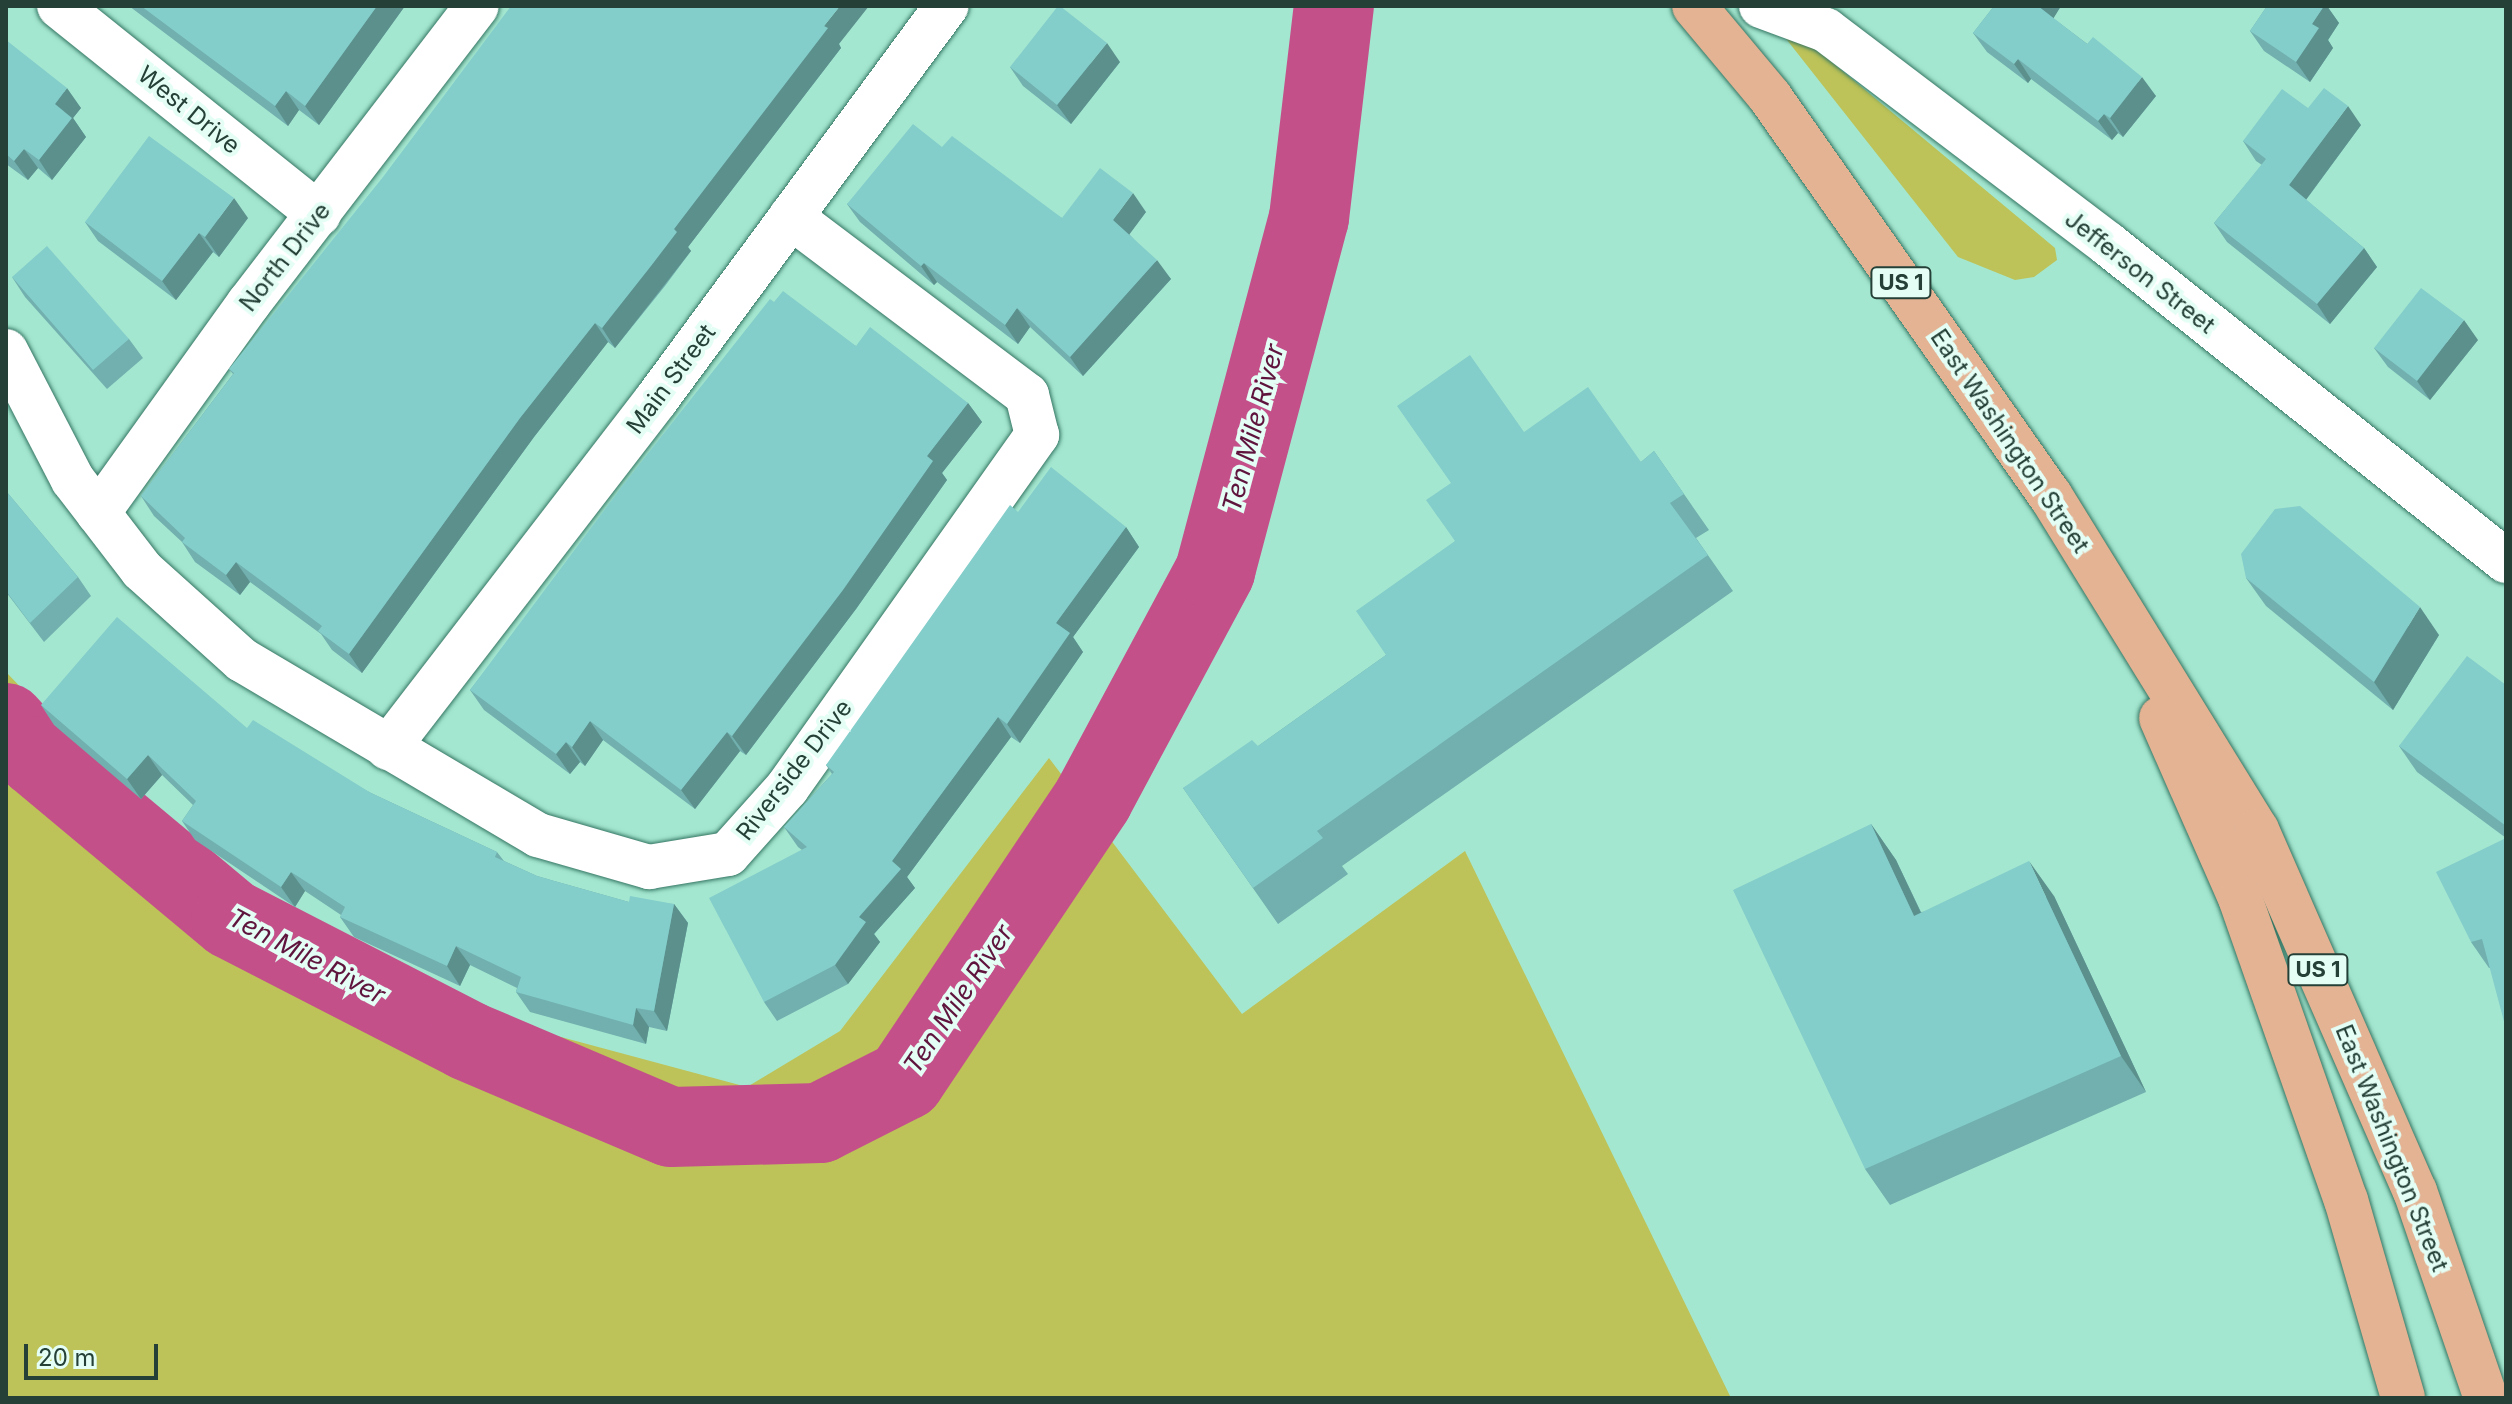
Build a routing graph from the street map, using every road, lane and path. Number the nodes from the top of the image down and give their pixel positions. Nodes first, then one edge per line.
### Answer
1 (59, 6) edge
2 (477, 6) edge
3 (947, 6) edge
4 (1694, 6) edge
5 (1761, 6) edge
6 (319, 214) junction
7 (791, 217) junction
8 (6, 351) edge
9 (98, 513) junction
10 (2506, 561) edge
11 (2096, 569) junction
12 (388, 748) junction
13 (2403, 1398) edge
14 (2486, 1398) edge

1 - 6 street, West Drive
2 - 6 street, North Drive
3 - 7 street, Main Street
4 - 11 main road, East Washington Street / US 1
5 - 10 street, Jefferson Street
6 - 9 street, North Drive
7 - 12 street, Main Street
7 - 12 street, Riverside Drive
8 - 9 street, Riverside Drive
9 - 12 street, Riverside Drive
11 - 13 main road, East Washington Street / US 1
11 - 14 main road, East Washington Street / US 1

